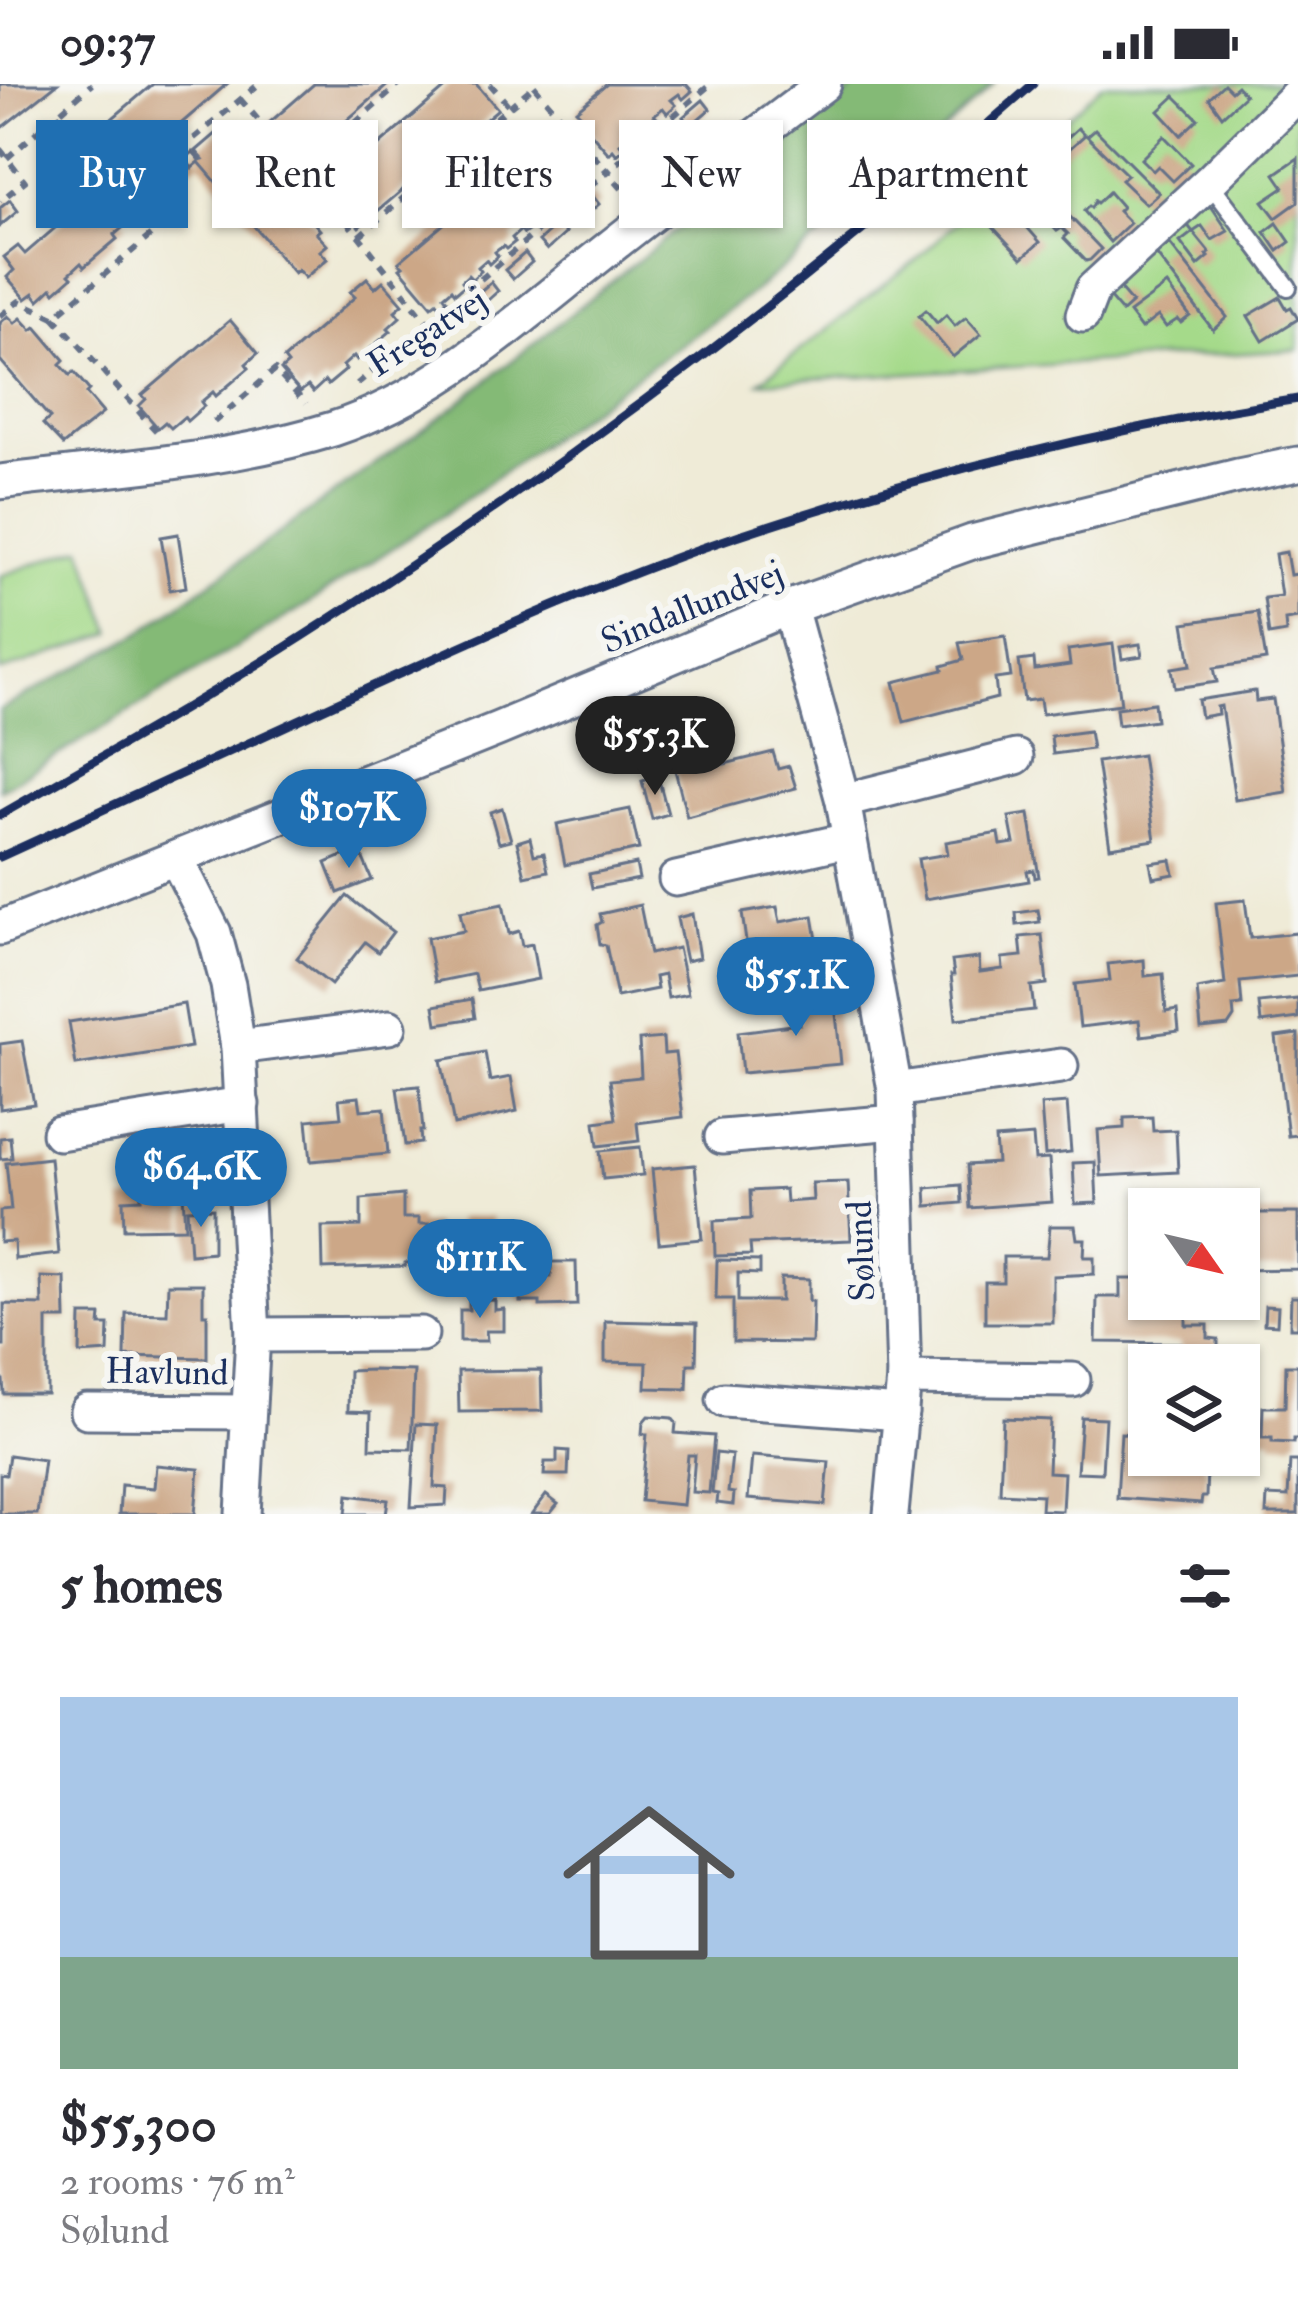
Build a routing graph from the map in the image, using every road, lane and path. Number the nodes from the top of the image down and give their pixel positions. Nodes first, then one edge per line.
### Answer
1 (74, 84) edge
2 (92, 84) edge
3 (259, 84) edge
4 (400, 84) edge
5 (490, 84) edge
6 (711, 84) edge
7 (824, 84) edge
8 (535, 85) edge
9 (81, 93) junction
10 (1298, 94) edge
11 (240, 98) junction
12 (510, 106) junction
13 (57, 115) junction
14 (61, 120) edge
15 (259, 120) edge
16 (359, 120) edge
17 (776, 120) edge
18 (188, 142) edge
19 (0, 149) edge
20 (7, 158) junction
21 (608, 172) junction
22 (1209, 182) junction
23 (619, 185) edge
24 (0, 201) edge
25 (152, 228) edge
26 (352, 228) edge
27 (634, 228) edge
28 (359, 236) junction
29 (1288, 287) dead end
30 (1083, 314) dead end
31 (0, 316) edge
32 (54, 317) junction
33 (429, 325) junction
34 (460, 364) junction
35 (343, 396) dead end
36 (311, 410) dead end
37 (204, 431) dead end
38 (180, 460) junction
39 (1298, 464) edge
40 (0, 482) edge
41 (790, 608) junction
42 (1016, 757) dead end
43 (843, 801) junction
44 (848, 840) junction
45 (176, 858) junction
46 (676, 879) dead end
47 (0, 928) edge
48 (389, 1028) dead end
49 (238, 1047) junction
50 (1060, 1066) dead end
51 (242, 1104) junction
52 (896, 1106) junction
53 (59, 1133) dead end
54 (722, 1137) dead end
55 (421, 1334) dead end
56 (253, 1335) junction
57 (904, 1378) junction
58 (1073, 1379) dead end
59 (724, 1400) dead end
60 (87, 1411) dead end
61 (247, 1412) junction
62 (901, 1413) junction
63 (243, 1514) edge
64 (891, 1514) edge

1 - 9 path
2 - 9 path
3 - 11 path
4 - 16 path
5 - 12 path
6 - 21 path
7 - 17 street, Fregatvej
8 - 12 path
8 - 21 path
9 - 13 path
10 - 22 street
11 - 15 path
11 - 18 path
12 - 28 path
13 - 14 path
13 - 20 path
19 - 20 path
20 - 24 path
21 - 23 path
21 - 33 path
22 - 29 lane
22 - 30 street
25 - 32 path
26 - 28 path
27 - 34 street, Fregatvej
28 - 33 path
31 - 32 path
32 - 38 path
33 - 34 path
33 - 35 path
34 - 38 street, Fregatvej
36 - 37 path
38 - 40 street, Fregatvej
39 - 41 street, Sindallundvej
41 - 43 street, Sølund
41 - 45 street, Sindallundvej
42 - 43 street
43 - 44 street, Sølund
44 - 46 street
44 - 52 street, Sølund
45 - 47 street, Sindallundvej
45 - 49 street, Havlund
48 - 49 street
49 - 51 street, Havlund
50 - 52 street
51 - 53 street
51 - 56 street, Havlund
52 - 54 street
52 - 57 street, Sølund
55 - 56 street, Havlund
56 - 61 street, Havlund
57 - 58 street
57 - 62 street, Sølund
59 - 62 street
60 - 61 street, Havlund
61 - 63 street, Havlund
62 - 64 street, Sølund

